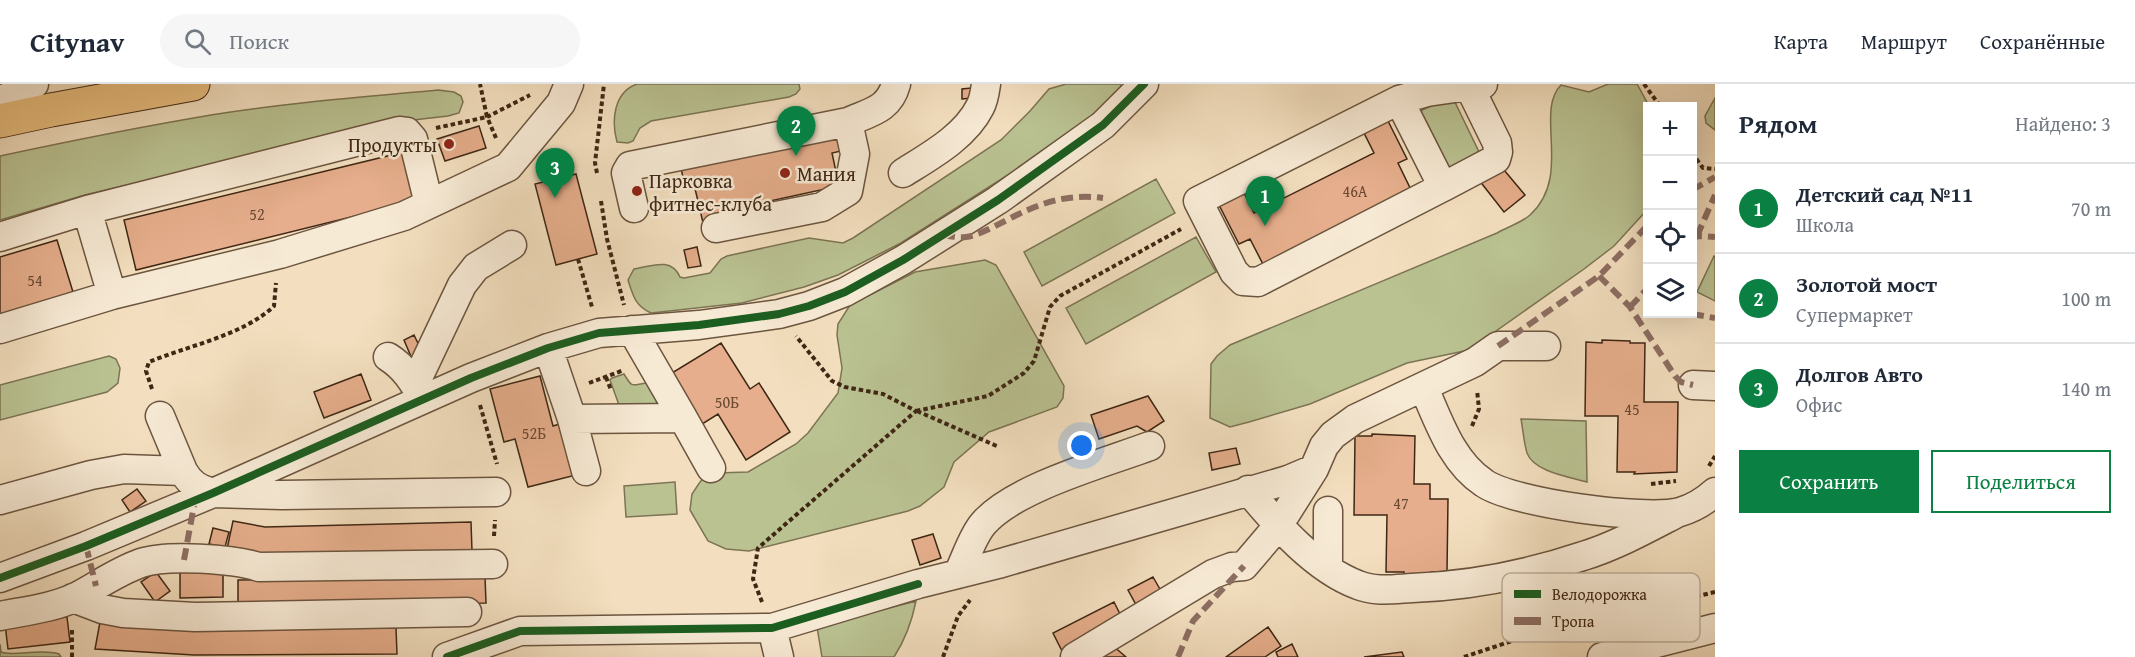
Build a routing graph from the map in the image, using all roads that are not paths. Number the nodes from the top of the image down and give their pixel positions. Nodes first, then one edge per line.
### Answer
1 (34, 84) edge
2 (194, 84) edge
3 (569, 84) edge
4 (896, 84) edge
5 (986, 84) edge
6 (1144, 84) edge
7 (1476, 85) edge
8 (0, 100) edge
9 (1399, 100) junction
10 (0, 121) edge
11 (848, 122) junction
12 (903, 173) dead end
13 (1443, 187) junction
14 (429, 204) junction
15 (634, 208) dead end
16 (87, 210) junction
17 (716, 228) dead end
18 (0, 237) edge
19 (512, 245) dead end
20 (112, 295) junction
21 (0, 329) edge
22 (632, 330) junction
23 (1546, 346) dead end
24 (548, 348) junction
25 (388, 357) dead end
26 (1424, 388) junction
27 (419, 392) junction
28 (160, 416) road end
29 (683, 418) junction
30 (572, 419) junction
31 (1150, 446) dead end
32 (711, 468) dead end
33 (1314, 469) junction
34 (183, 471) junction
35 (586, 471) dead end
36 (1712, 479) edge
37 (1248, 490) junction
38 (496, 492) road end
39 (213, 493) junction
40 (0, 500) edge
41 (1328, 511) dead end
42 (1679, 512) junction
43 (1278, 526) junction
44 (493, 564) road end
45 (1328, 569) junction
46 (1515, 573) edge
47 (958, 574) junction
48 (1502, 576) edge
49 (0, 578) edge
50 (73, 598) junction
51 (467, 612) dead end
52 (0, 616) edge
53 (772, 628) junction
54 (1690, 642) edge
55 (447, 657) edge
56 (779, 657) edge
57 (1075, 657) edge
58 (1602, 657) edge

1 - 8 street
2 - 10 main road
3 - 14 street
4 - 11 street
5 - 12 street
6 - 22 street
7 - 9 street
7 - 13 street
9 - 13 street
9 - 13 street
11 - 15 street
11 - 17 street
14 - 16 street
14 - 20 street
16 - 18 street
16 - 20 street
19 - 27 street
20 - 21 street
22 - 24 street
22 - 29 street
23 - 26 street
24 - 27 street
24 - 30 street
25 - 27 street
26 - 33 street
26 - 42 street
27 - 39 street
28 - 34 street
29 - 30 street
29 - 32 street
30 - 35 street
31 - 47 street
33 - 37 street
33 - 43 street
34 - 39 street
34 - 40 street
36 - 42 street
37 - 43 street
37 - 47 street
38 - 39 street
39 - 49 street
41 - 45 street
42 - 46 street
43 - 45 street
43 - 57 street
44 - 50 street
45 - 48 street
47 - 53 street
50 - 51 street
50 - 52 street
53 - 55 street
53 - 56 street
54 - 58 street

